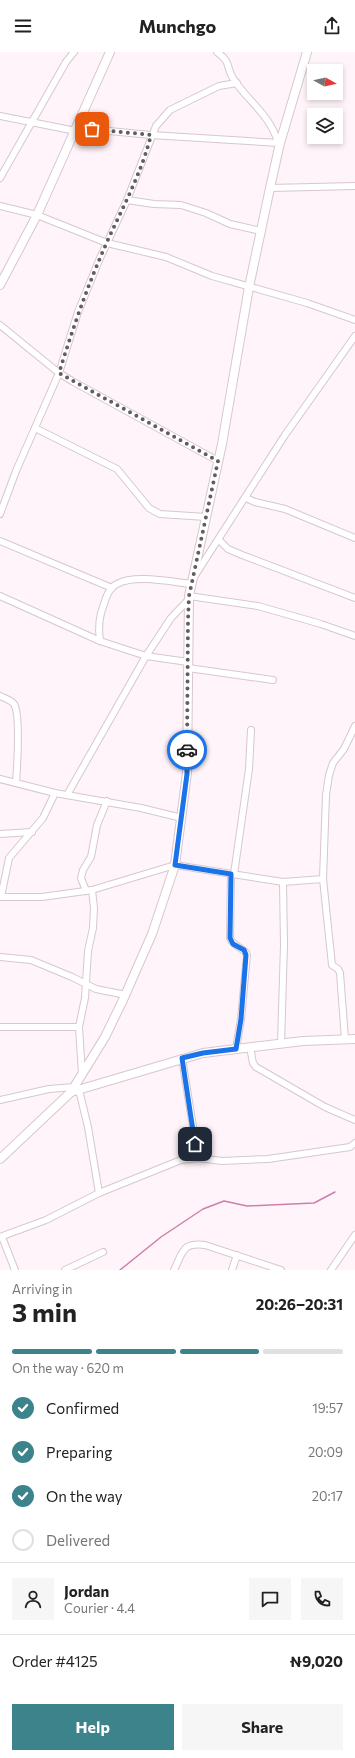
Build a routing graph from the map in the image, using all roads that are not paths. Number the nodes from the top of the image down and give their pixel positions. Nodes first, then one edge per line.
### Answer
1 (74, 52) edge
2 (110, 52) edge
3 (217, 52) edge
4 (308, 52) edge
5 (238, 84) junction
6 (0, 116) edge
7 (30, 123) junction
8 (77, 129) junction
9 (151, 135) junction
10 (279, 142) junction
11 (0, 178) edge
12 (355, 186) edge
13 (270, 188) junction
14 (127, 200) junction
15 (0, 206) edge
16 (37, 215) junction
17 (261, 231) junction
18 (107, 243) junction
19 (0, 285) edge
20 (249, 287) junction
21 (355, 320) edge
22 (0, 326) edge
23 (355, 336) edge
24 (59, 373) junction
25 (35, 428) junction
26 (218, 461) junction
27 (246, 498) junction
28 (0, 514) edge
29 (206, 517) junction
30 (355, 538) edge
31 (220, 540) junction
32 (0, 541) edge
33 (192, 582) junction
34 (112, 588) junction
35 (0, 596) edge
36 (189, 597) junction
37 (355, 598) edge
38 (355, 636) edge
39 (100, 641) junction
40 (146, 656) junction
41 (188, 665) junction
42 (273, 680) dead end
43 (0, 696) edge
44 (355, 726) edge
45 (251, 730) dead end
46 (0, 779) edge
47 (16, 783) junction
48 (55, 794) junction
49 (68, 795) junction
50 (107, 801) junction
51 (182, 818) junction
52 (32, 832) junction
53 (0, 834) edge
54 (175, 865) junction
55 (232, 874) junction
56 (323, 879) junction
57 (283, 882) junction
58 (89, 891) junction
59 (0, 897) edge
60 (0, 957) edge
61 (86, 986) junction
62 (126, 995) junction
63 (0, 1027) edge
64 (79, 1027) junction
65 (345, 1039) junction
66 (355, 1039) edge
67 (281, 1044) junction
68 (250, 1047) junction
69 (236, 1049) junction
70 (182, 1058) junction
71 (82, 1074) junction
72 (75, 1090) junction
73 (0, 1100) edge
74 (355, 1120) edge
75 (355, 1144) edge
76 (198, 1158) junction
77 (0, 1159) edge
78 (99, 1193) junction
79 (355, 1235) edge
80 (1, 1237) edge
81 (103, 1252) dead end
82 (237, 1255) junction
83 (15, 1270) edge
84 (65, 1270) edge
85 (174, 1270) edge
86 (232, 1270) edge
87 (281, 1270) edge
88 (331, 1270) edge

1 - 7 street
2 - 8 street
3 - 5 street
4 - 10 street
5 - 9 street
5 - 10 street
6 - 7 street
7 - 8 street
7 - 11 street
8 - 9 street
8 - 16 street
9 - 10 street
9 - 14 street
10 - 13 street
12 - 13 street
13 - 17 street
14 - 17 street
14 - 18 street
15 - 16 street
16 - 18 street
16 - 19 street
17 - 20 street
18 - 20 street
18 - 24 street
20 - 21 street
20 - 26 street
22 - 24 street
23 - 27 street
24 - 25 street
24 - 26 street
25 - 28 street
25 - 29 street
26 - 29 street
27 - 30 street
27 - 31 street
29 - 33 street
31 - 33 street
31 - 37 street
32 - 34 street
33 - 34 street
33 - 36 street
34 - 39 street
35 - 39 street
36 - 38 street
36 - 40 street
36 - 41 street
39 - 40 street
40 - 41 street
40 - 49 street
41 - 42 street
41 - 51 street
43 - 47 street
44 - 56 street
45 - 55 street
46 - 47 street
47 - 48 street
48 - 49 street
48 - 52 street
49 - 50 street
50 - 51 street
50 - 58 street
51 - 54 street
52 - 53 street
52 - 59 street
54 - 55 street
54 - 58 street
54 - 62 street
55 - 57 street
55 - 69 street
56 - 57 street
56 - 65 street
57 - 67 street
58 - 59 street
58 - 61 street
60 - 61 street
61 - 62 street
61 - 64 street
62 - 71 street
63 - 64 street
64 - 71 street
65 - 66 street
65 - 67 street
67 - 68 street
68 - 69 street
68 - 74 street
69 - 70 street
70 - 72 street
70 - 76 street
71 - 72 street
72 - 73 street
72 - 77 street
72 - 78 street
75 - 76 street
76 - 78 street
78 - 80 street
79 - 88 street
80 - 83 street
81 - 84 street
82 - 85 street
82 - 86 street
82 - 87 street

